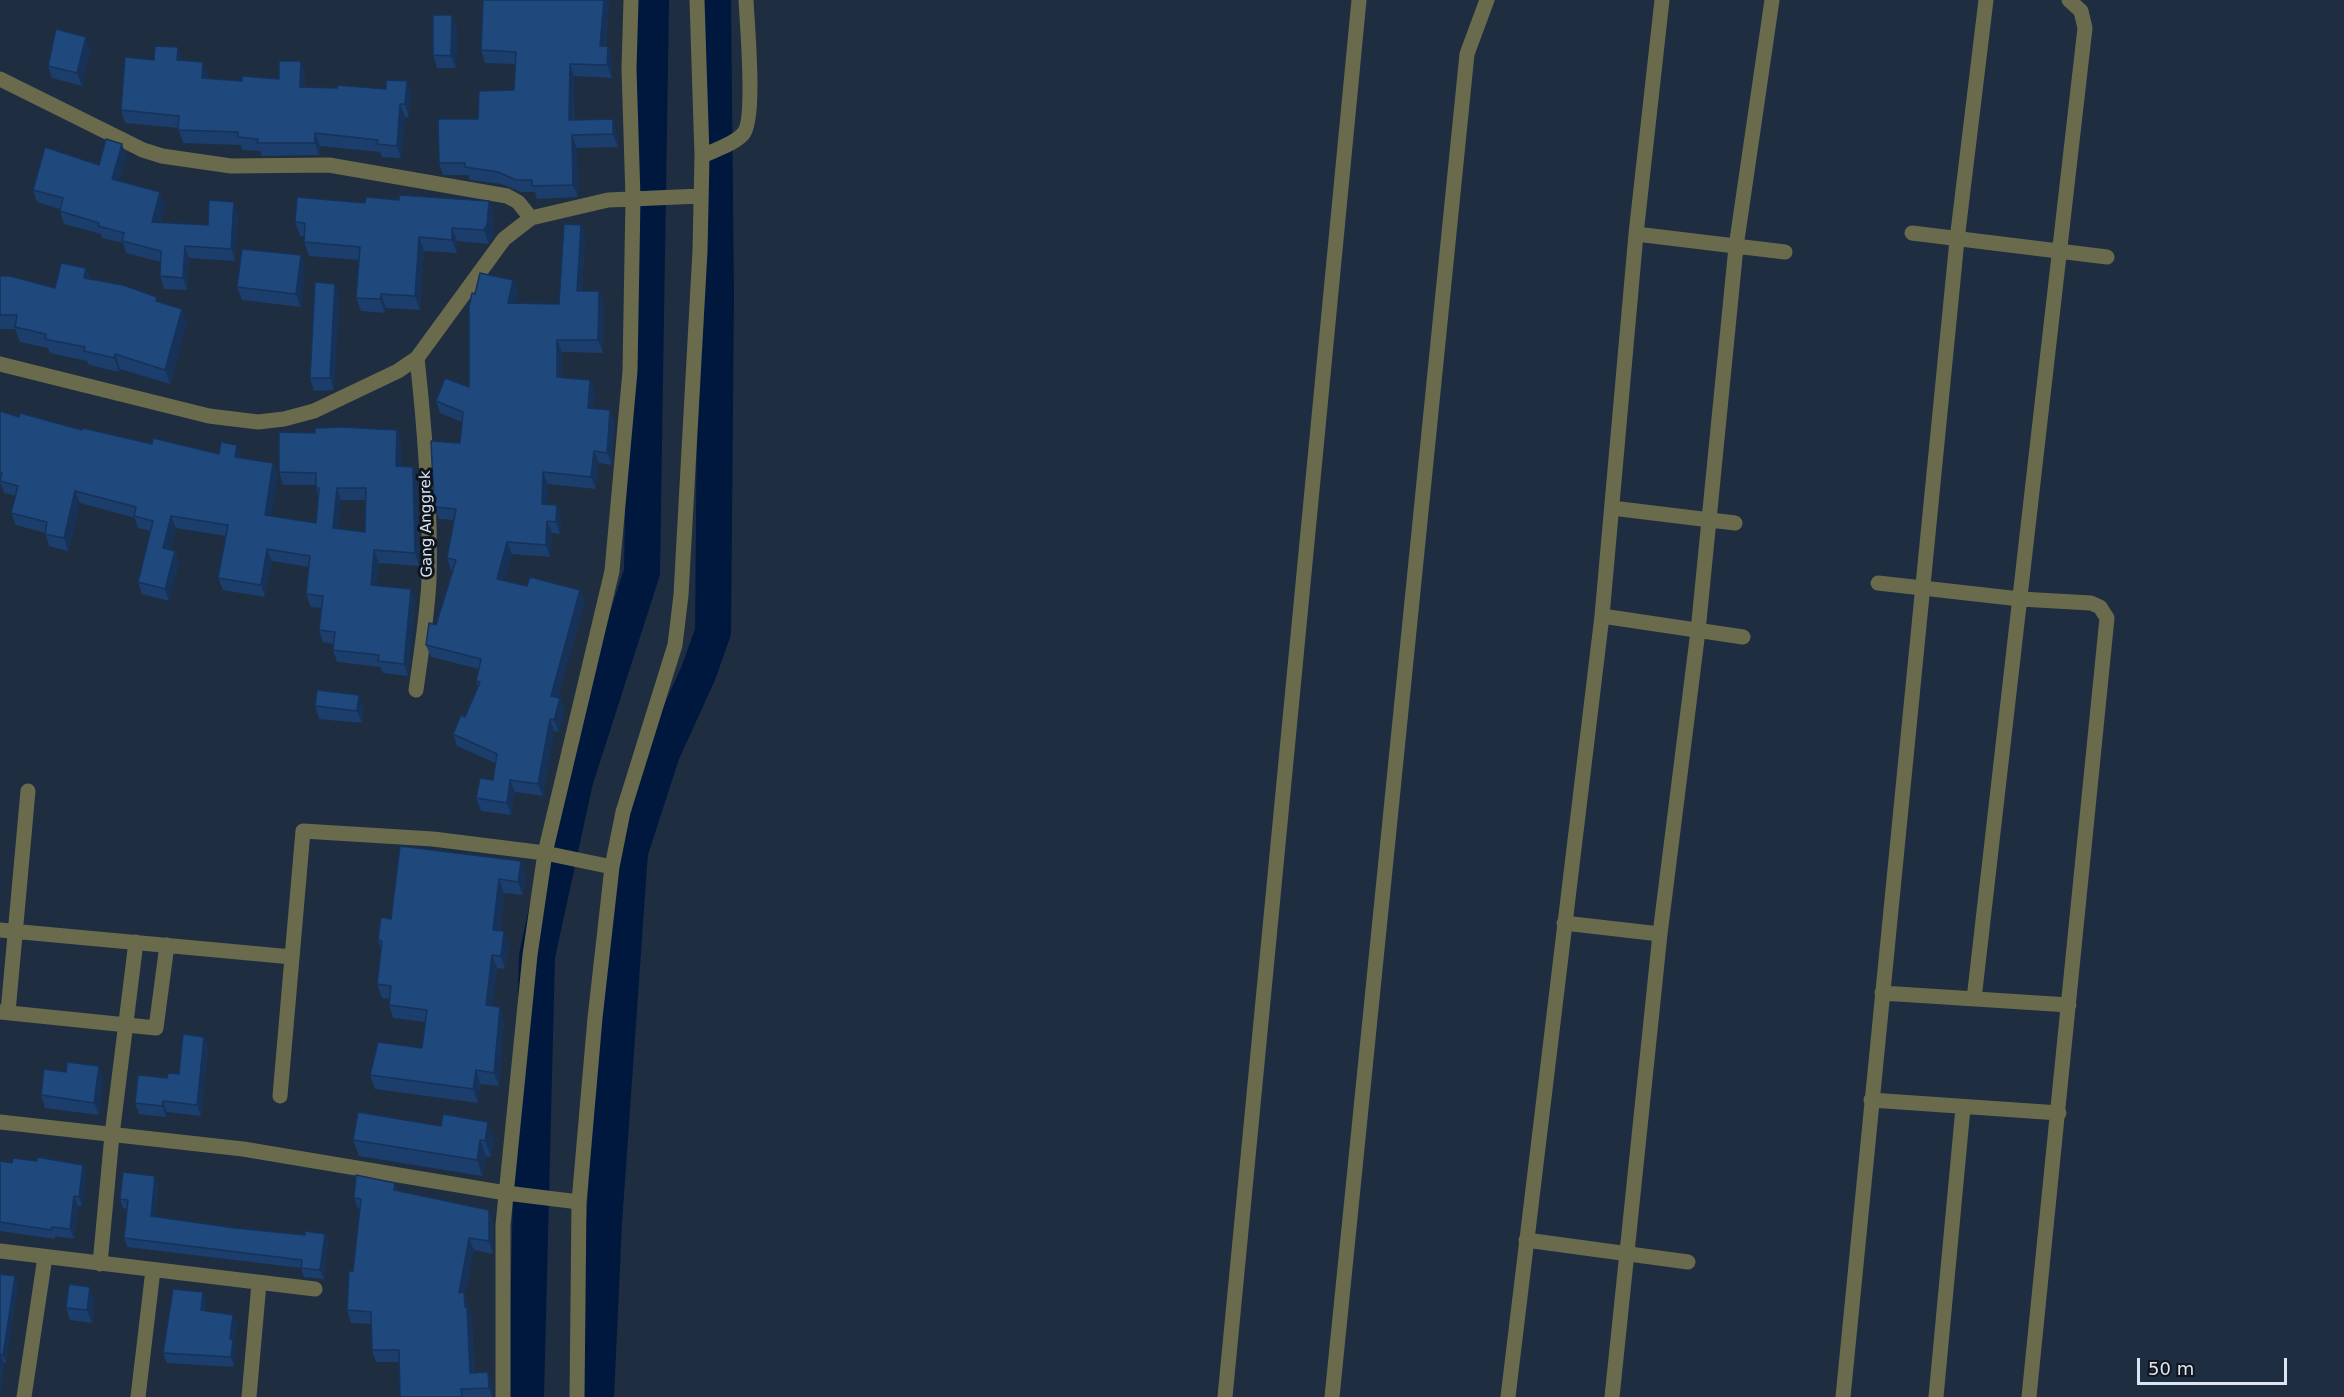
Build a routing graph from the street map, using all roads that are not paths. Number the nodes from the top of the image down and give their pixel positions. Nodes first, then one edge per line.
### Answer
1 (631, 0) edge
2 (697, 0) edge
3 (746, 0) edge
4 (1359, 0) edge
5 (1487, 0) edge
6 (1662, 0) edge
7 (1772, 0) edge
8 (1986, 0) edge
9 (2069, 0) edge
10 (0, 79) edge
11 (711, 152) junction
12 (701, 196) junction
13 (639, 198) junction
14 (531, 218) junction
15 (1911, 233) dead end
16 (1636, 234) junction
17 (1958, 240) junction
18 (1736, 247) junction
19 (2057, 251) junction
20 (1785, 252) dead end
21 (2107, 257) dead end
22 (417, 358) junction
23 (0, 364) edge
24 (1612, 508) junction
25 (1708, 521) junction
26 (1735, 523) dead end
27 (1878, 583) dead end
28 (1923, 587) junction
29 (2020, 599) junction
30 (1602, 616) junction
31 (1698, 631) junction
32 (1743, 637) dead end
33 (416, 690) dead end
34 (28, 791) dead end
35 (551, 854) junction
36 (612, 867) junction
37 (1564, 923) junction
38 (0, 930) edge
39 (16, 931) junction
40 (1660, 934) junction
41 (136, 942) junction
42 (167, 945) junction
43 (292, 957) junction
44 (1882, 993) junction
45 (1974, 999) junction
46 (2069, 1005) junction
47 (4, 1012) edge
48 (126, 1025) junction
49 (280, 1096) dead end
50 (1871, 1100) junction
51 (1964, 1108) junction
52 (2059, 1113) junction
53 (0, 1122) edge
54 (112, 1135) junction
55 (511, 1194) junction
56 (579, 1202) junction
57 (1526, 1240) junction
58 (0, 1251) edge
59 (1625, 1252) junction
60 (45, 1257) junction
61 (1688, 1262) dead end
62 (100, 1264) junction
63 (153, 1270) junction
64 (259, 1283) junction
65 (315, 1289) dead end
66 (24, 1397) edge
67 (138, 1397) edge
68 (249, 1397) edge
69 (503, 1397) edge
70 (577, 1397) edge
71 (1225, 1397) edge
72 (1332, 1397) edge
73 (1508, 1397) edge
74 (1612, 1397) edge
75 (1843, 1397) edge
76 (1936, 1397) edge
77 (2029, 1397) edge

1 - 13 street
2 - 11 street
3 - 11 street
4 - 71 street
5 - 72 street
6 - 16 street
7 - 18 street
8 - 17 street
9 - 19 street
10 - 14 street
11 - 12 street
12 - 13 street
12 - 36 street
13 - 14 street
13 - 35 street
14 - 22 street
15 - 17 street
16 - 18 street
16 - 24 street
17 - 19 street
17 - 28 street
18 - 20 street
18 - 25 street
19 - 21 street
19 - 29 street
22 - 23 street
22 - 33 street, Gang Anggrek
24 - 25 street
24 - 30 street
25 - 26 street
25 - 31 street
27 - 28 street
28 - 29 street
28 - 44 street
29 - 45 street
29 - 46 street
30 - 31 street
30 - 37 street
31 - 32 street
31 - 40 street
34 - 39 street
35 - 36 street
35 - 43 street
35 - 55 street
36 - 56 street
37 - 40 street
37 - 57 street
38 - 39 street
39 - 41 street
39 - 47 street
40 - 59 street
41 - 42 street
41 - 48 street
42 - 43 street
42 - 48 street
43 - 49 street
44 - 45 street
44 - 50 street
45 - 46 street
46 - 52 street
47 - 48 street
48 - 54 street
50 - 51 street
50 - 75 street
51 - 52 street
51 - 76 street
52 - 77 street
53 - 54 street
54 - 55 street
54 - 62 street
55 - 56 street
55 - 69 street
56 - 70 street
57 - 59 street
57 - 73 street
58 - 60 street
59 - 61 street
59 - 74 street
60 - 62 street
60 - 66 street
62 - 63 street
63 - 64 street
63 - 67 street
64 - 65 street
64 - 68 street

